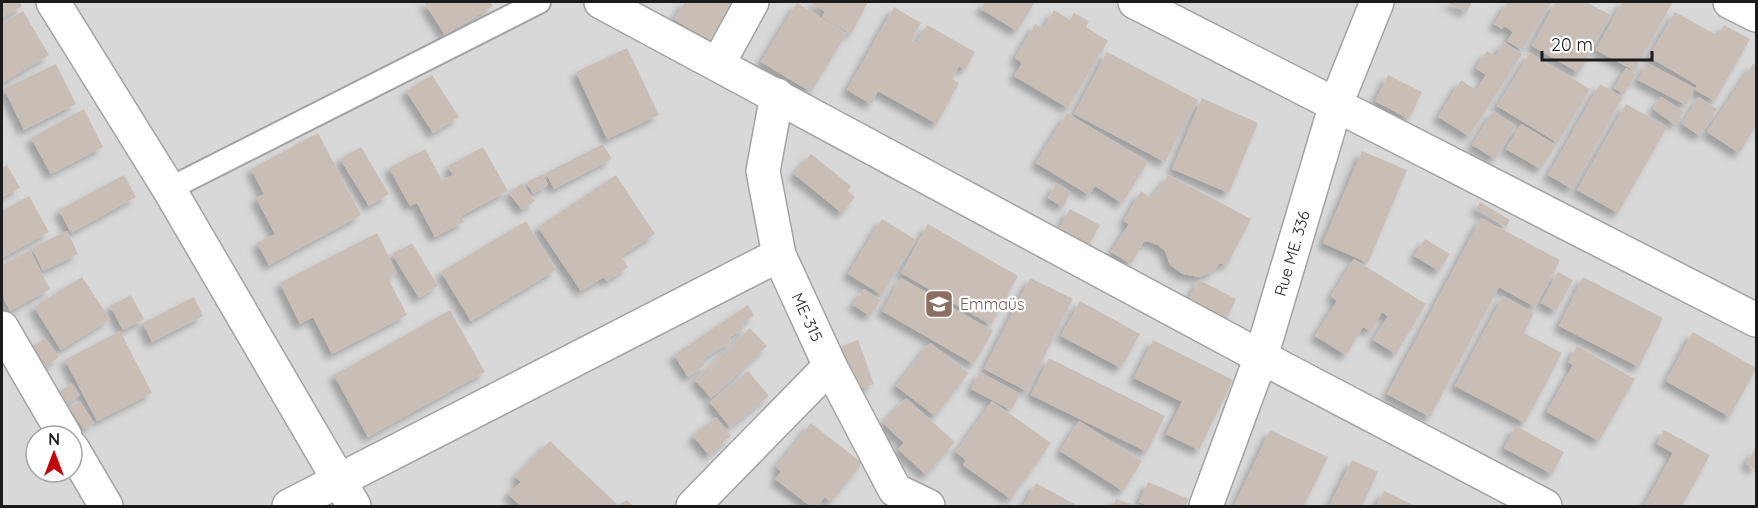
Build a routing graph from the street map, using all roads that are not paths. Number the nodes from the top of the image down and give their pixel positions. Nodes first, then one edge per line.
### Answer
1 (53, 2) edge
2 (538, 2) edge
3 (601, 2) edge
4 (752, 2) edge
5 (1136, 2) edge
6 (1377, 2) edge
7 (1730, 2) edge
8 (1756, 15) edge
9 (718, 64) junction
10 (777, 95) junction
11 (1336, 104) junction
12 (168, 189) junction
13 (779, 255) junction
14 (1756, 320) edge
15 (2, 328) edge
16 (1261, 357) junction
17 (830, 366) junction
18 (58, 424) edge
19 (84, 469) edge
20 (346, 494) edge
21 (889, 498) edge
22 (106, 507) edge
23 (290, 507) edge
24 (693, 507) edge
25 (928, 507) edge
26 (1206, 507) edge
27 (1545, 507) edge

1 - 12 street
2 - 12 lane
3 - 9 street
4 - 9 street
5 - 11 street
6 - 11 street, Rue ME. 336
7 - 8 street
9 - 10 street
10 - 13 street, ME-315
10 - 16 street
11 - 14 street
11 - 16 street, Rue ME. 336
12 - 20 street
13 - 17 street, ME-315
13 - 20 street
15 - 18 street
16 - 26 street, Rue ME. 336
16 - 27 street
17 - 21 street, ME-315
17 - 24 street
19 - 22 street
20 - 23 street
21 - 25 street, ME-315

